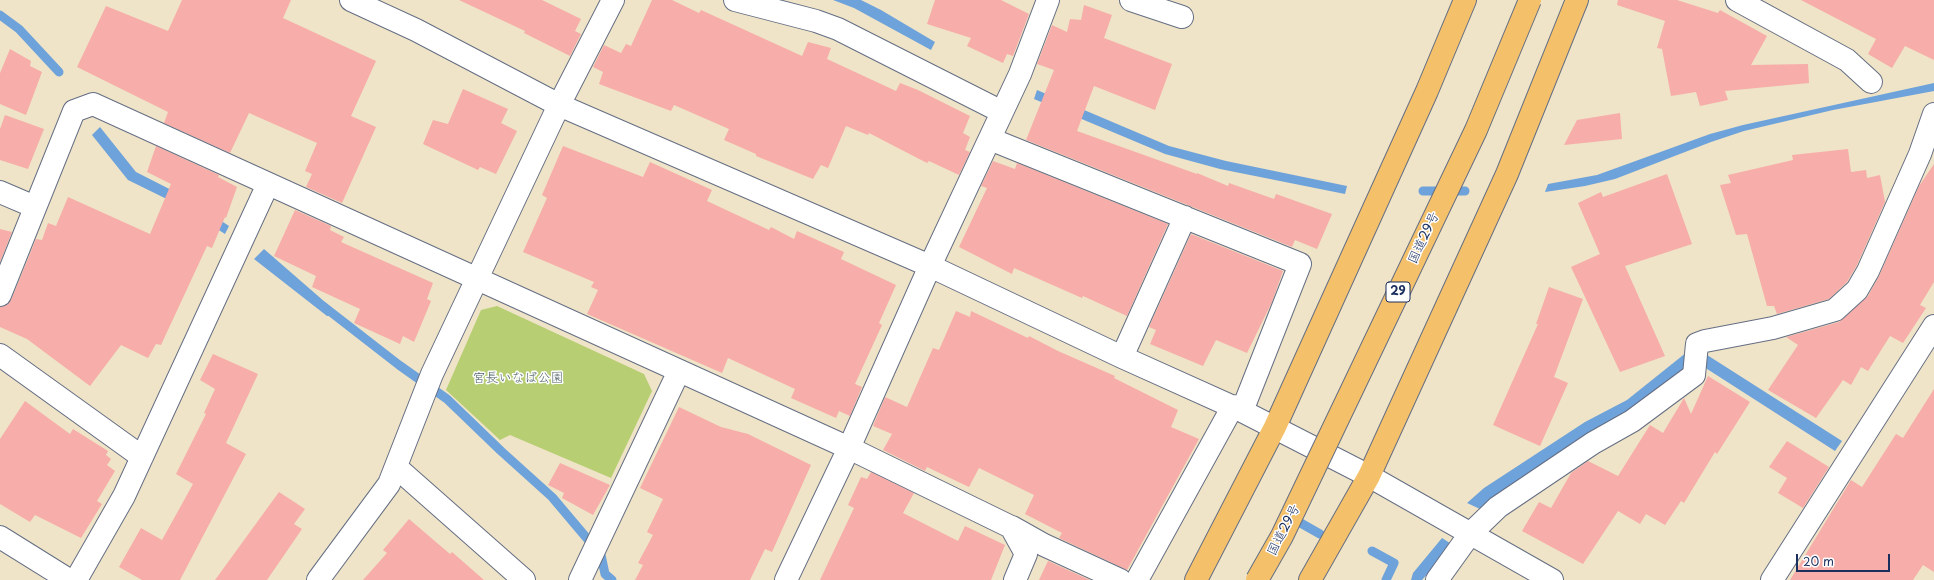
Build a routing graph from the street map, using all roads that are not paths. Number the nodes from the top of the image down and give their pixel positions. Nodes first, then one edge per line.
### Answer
1 (351, 0) edge
2 (613, 0) edge
3 (735, 0) edge
4 (1048, 0) edge
5 (1131, 0) edge
6 (1465, 0) edge
7 (1530, 0) edge
8 (1577, 0) edge
9 (1737, 0) edge
10 (1182, 17) dead end
11 (1871, 82) dead end
12 (559, 105) junction
13 (1002, 112) junction
14 (1934, 114) edge
15 (990, 139) junction
16 (268, 184) junction
17 (0, 192) edge
18 (34, 207) junction
19 (1185, 217) junction
20 (930, 266) junction
21 (477, 279) junction
22 (0, 295) edge
23 (1934, 326) edge
24 (0, 355) edge
25 (1122, 357) junction
26 (679, 371) junction
27 (1238, 409) junction
28 (1275, 427) junction
29 (849, 448) junction
30 (142, 457) junction
31 (396, 467) junction
32 (1369, 476) junction
33 (1011, 527) junction
34 (1470, 534) junction
35 (0, 537) edge
36 (70, 580) edge
37 (76, 580) edge
38 (318, 580) edge
39 (524, 580) edge
40 (580, 580) edge
41 (786, 580) edge
42 (1015, 580) edge
43 (1120, 580) edge
44 (1136, 580) edge
45 (1196, 580) edge
46 (1257, 580) edge
47 (1310, 580) edge
48 (1437, 580) edge
49 (1552, 580) edge
50 (1772, 580) edge

1 - 12 street
2 - 12 street
3 - 13 street
4 - 13 street
5 - 10 street
6 - 28 highway
7 - 46 highway, 国道29号 / 29, bridge
8 - 32 highway
9 - 11 street
12 - 20 street
12 - 21 street
13 - 15 street
14 - 34 street
15 - 19 street
15 - 20 street
16 - 18 street
16 - 21 street
16 - 30 street
17 - 18 street
18 - 22 street
19 - 25 street
19 - 27 street
20 - 25 street
20 - 29 street
21 - 26 street
21 - 31 street
23 - 50 street
24 - 30 street
25 - 27 street
26 - 29 street
26 - 40 street
27 - 28 street
27 - 44 street
28 - 32 street
28 - 45 highway
29 - 33 street
29 - 41 street
30 - 37 street
31 - 38 street
31 - 39 street
32 - 34 street
32 - 47 highway
33 - 42 street
33 - 43 street
34 - 48 street
34 - 49 street
35 - 36 street

